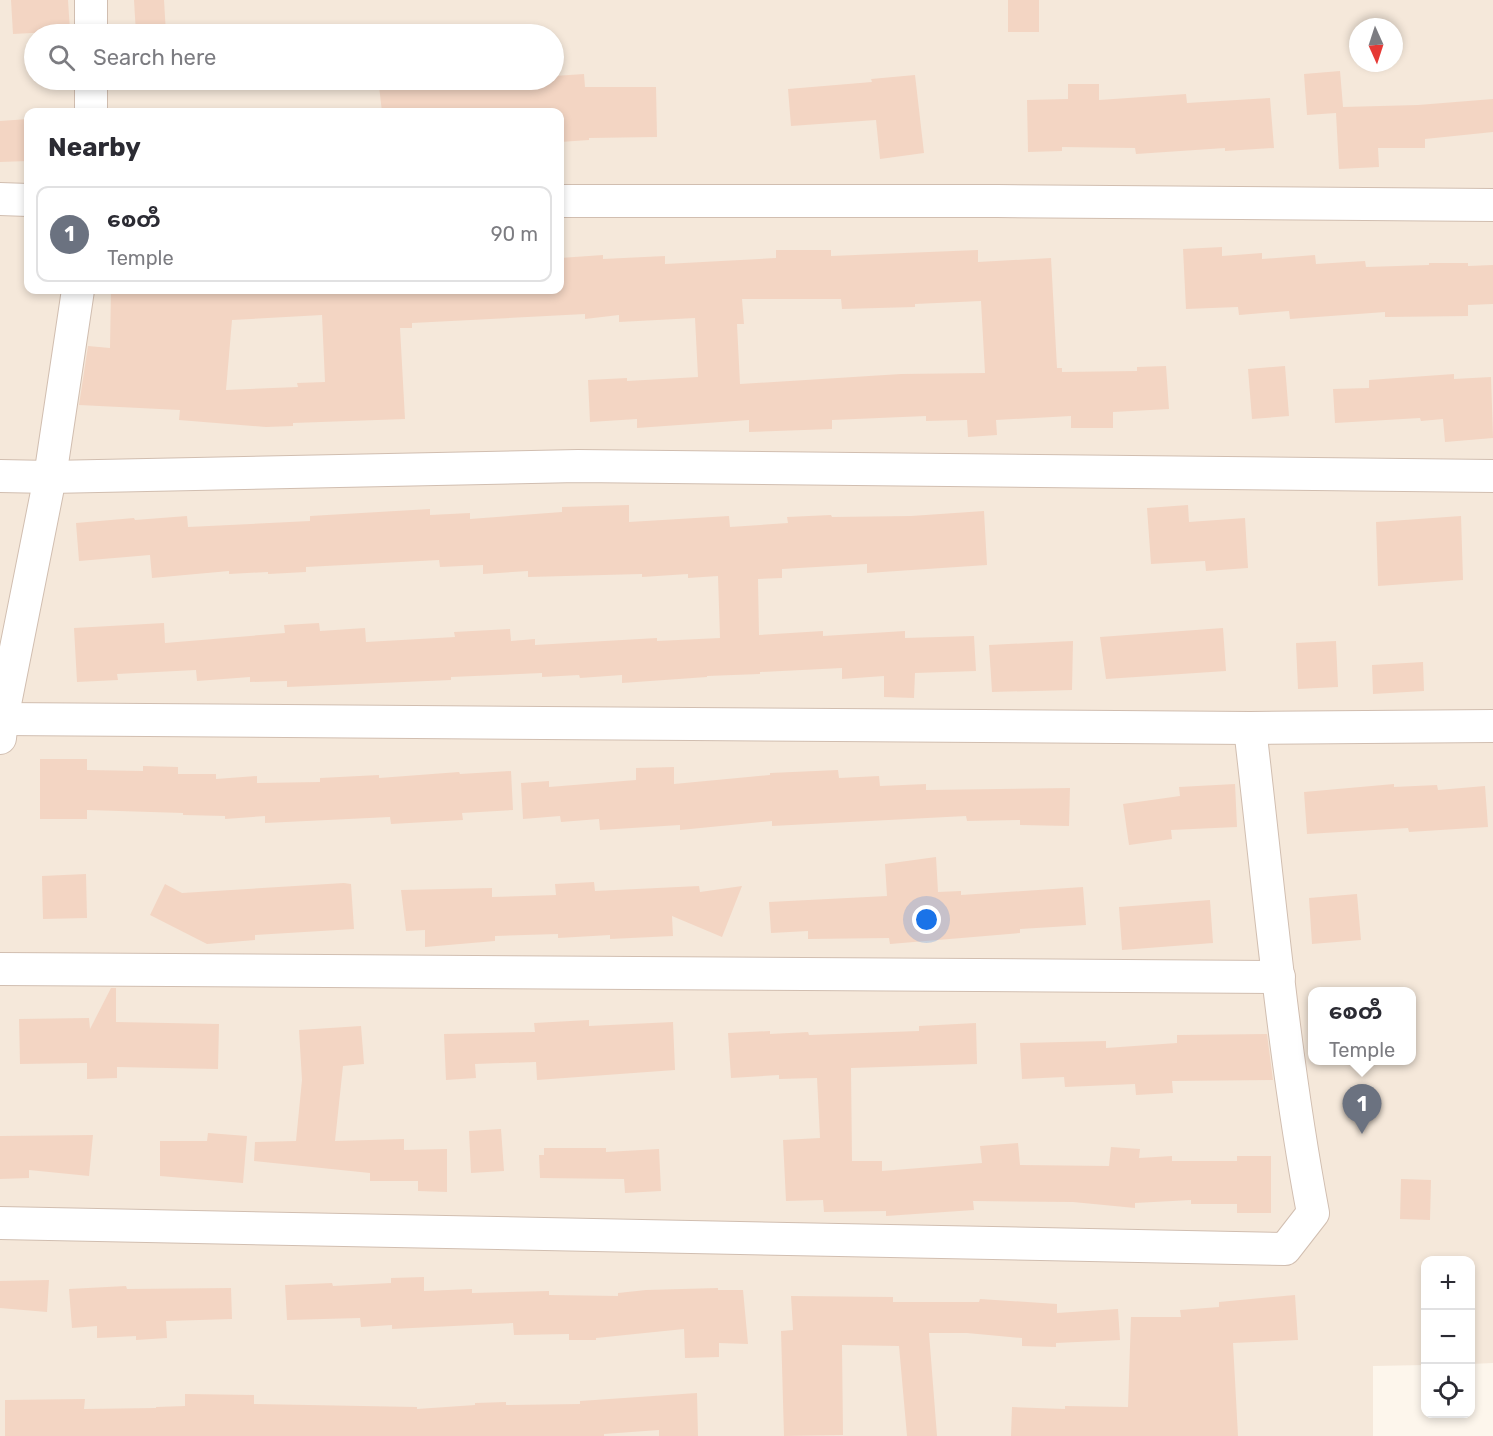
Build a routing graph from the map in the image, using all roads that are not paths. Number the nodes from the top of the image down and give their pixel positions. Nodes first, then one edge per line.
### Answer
1 (91, 0) edge
2 (91, 24) edge
3 (91, 90) edge
4 (91, 108) edge
5 (0, 199) edge
6 (24, 200) edge
7 (564, 201) edge
8 (1493, 205) edge
9 (77, 294) edge
10 (0, 476) edge
11 (1493, 476) edge
12 (50, 477) junction
13 (1493, 726) edge
14 (1250, 728) junction
15 (1, 729) edge
16 (0, 969) edge
17 (1278, 976) junction
18 (0, 1222) edge

1 - 2 street
3 - 4 street
5 - 6 street
7 - 8 street
9 - 12 street
10 - 12 street
11 - 12 street
12 - 15 street
13 - 14 street
14 - 15 street
14 - 17 street
16 - 17 street
17 - 18 street

